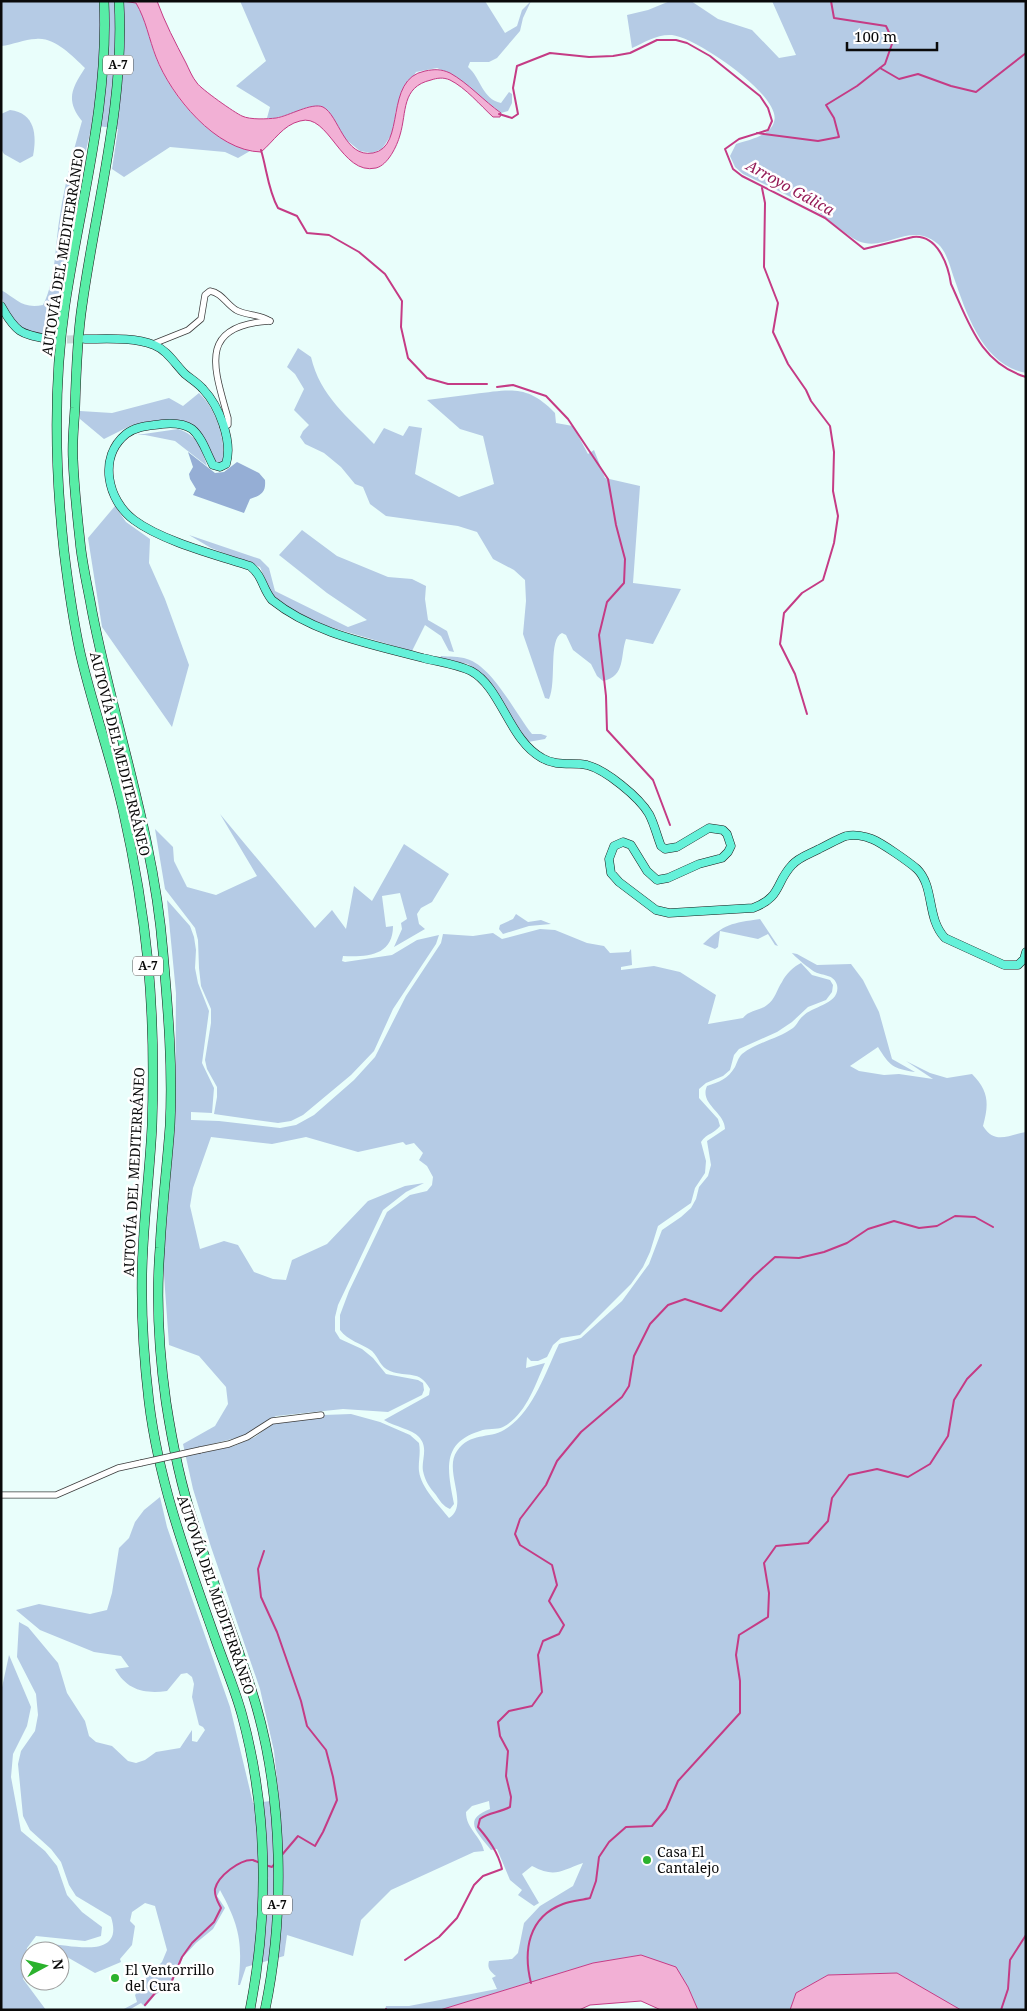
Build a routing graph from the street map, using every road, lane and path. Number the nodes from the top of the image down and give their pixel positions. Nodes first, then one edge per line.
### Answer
1 (104, 1) edge
2 (119, 1) edge
3 (1, 306) edge
4 (85, 339) tunnel mouth
5 (53, 340) tunnel mouth
6 (153, 344) junction
7 (223, 427) junction
8 (1026, 952) edge
9 (321, 1415) dead end
10 (1, 1495) edge
11 (250, 2010) edge
12 (265, 2010) edge

1 - 11 highway, AUTOVÍA DEL MEDITERRÁNEO / A-7
2 - 12 highway, AUTOVÍA DEL MEDITERRÁNEO / A-7
3 - 5 main road
4 - 6 main road
6 - 7 main road
6 - 7 street
7 - 8 main road
9 - 10 street, bridge

